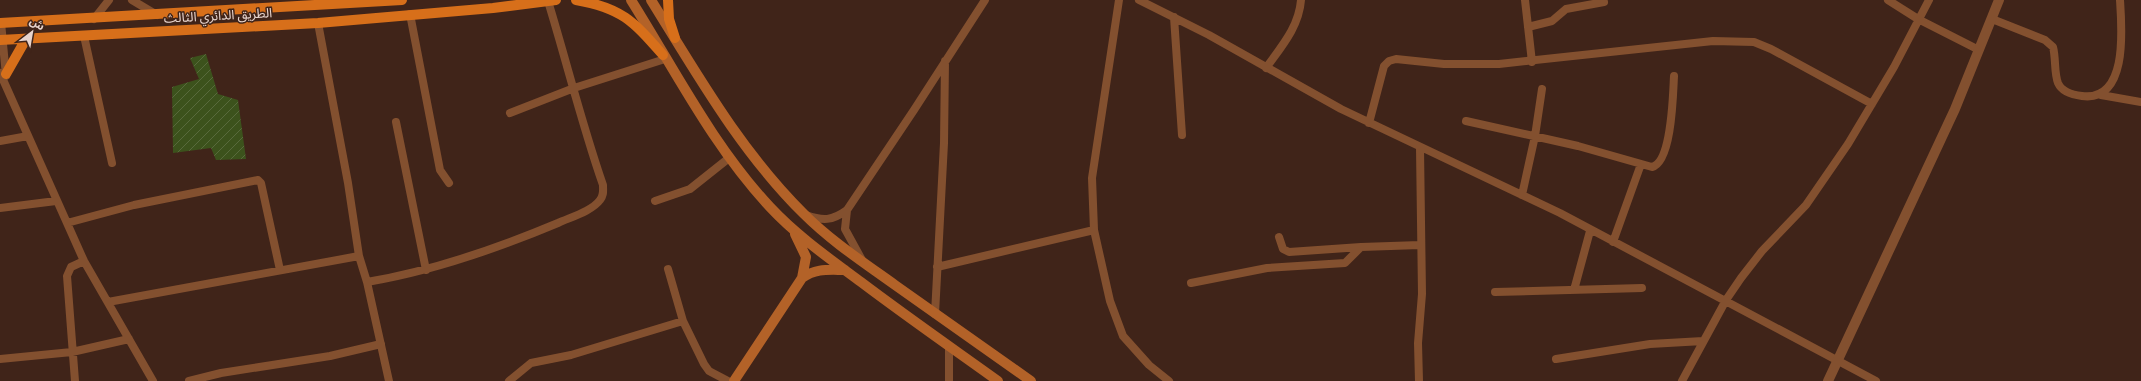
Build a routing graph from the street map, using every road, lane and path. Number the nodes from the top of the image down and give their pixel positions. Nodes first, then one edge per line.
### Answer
1 (109, 0) edge
2 (132, 0) edge
3 (402, 0) edge
4 (576, 0) edge
5 (631, 0) edge
6 (651, 0) edge
7 (668, 0) edge
8 (985, 0) edge
9 (1119, 0) edge
10 (1139, 0) edge
11 (1301, 0) edge
12 (1524, 0) edge
13 (1888, 0) edge
14 (1929, 0) edge
15 (2000, 0) edge
16 (2120, 0) edge
17 (552, 1) edge
18 (306, 2) edge
19 (1604, 2) dead end
20 (410, 14) junction
21 (157, 15) junction
22 (1174, 17) junction
23 (94, 19) junction
24 (1918, 19) junction
25 (1992, 19) junction
26 (0, 23) edge
27 (318, 23) junction
28 (1528, 27) junction
29 (84, 36) junction
30 (675, 38) junction
31 (26, 39) junction
32 (1, 40) edge
33 (1979, 50) junction
34 (664, 57) junction
35 (945, 60) junction
36 (1532, 62) junction
37 (1266, 68) junction
38 (3, 74) edge
39 (1674, 76) dead end
40 (2, 85) edge
41 (574, 88) junction
42 (1542, 89) dead end
43 (9, 94) junction
44 (2101, 95) junction
45 (2141, 102) edge
46 (1872, 104) junction
47 (510, 113) dead end
48 (1466, 121) dead end
49 (396, 122) dead end
50 (1369, 123) junction
51 (1182, 135) dead end
52 (28, 136) junction
53 (1535, 136) junction
54 (0, 141) edge
55 (1420, 148) junction
56 (729, 158) junction
57 (112, 163) dead end
58 (1641, 164) junction
59 (449, 183) dead end
60 (1522, 195) junction
61 (655, 201) dead end
62 (56, 202) junction
63 (0, 208) edge
64 (847, 210) junction
65 (804, 214) junction
66 (67, 222) junction
67 (793, 230) junction
68 (1094, 230) junction
69 (1590, 231) junction
70 (1279, 237) dead end
71 (1613, 242) junction
72 (1420, 245) junction
73 (1361, 247) junction
74 (359, 256) junction
75 (84, 261) junction
76 (866, 265) junction
77 (937, 267) junction
78 (668, 269) dead end
79 (280, 270) junction
80 (426, 270) junction
81 (845, 270) junction
82 (802, 278) junction
83 (367, 282) junction
84 (1191, 284) dead end
85 (1642, 288) dead end
86 (1574, 290) junction
87 (1495, 292) dead end
88 (1726, 300) junction
89 (108, 302) junction
90 (935, 314) junction
91 (683, 321) junction
92 (129, 339) junction
93 (1703, 341) junction
94 (381, 344) junction
95 (949, 346) junction
96 (72, 352) junction
97 (0, 359) edge
98 (1556, 360) dead end
99 (1839, 360) junction
100 (75, 381) edge
101 (153, 381) edge
102 (190, 381) edge
103 (389, 381) edge
104 (509, 381) edge
105 (728, 381) edge
106 (734, 381) edge
107 (949, 381) edge
108 (998, 381) edge
109 (1030, 381) edge
110 (1169, 381) edge
111 (1420, 381) edge
112 (1682, 381) edge
113 (1828, 381) edge
114 (1876, 381) edge

1 - 23 street
2 - 21 street
3 - 18 main road, الطريق الدائري الثالث
4 - 34 main road
5 - 34 main road
6 - 30 main road
7 - 30 main road
8 - 35 street
9 - 68 street
10 - 22 street
11 - 37 street
12 - 28 street
13 - 24 street
14 - 24 street
15 - 25 street
16 - 44 street
17 - 20 main road, الطريق الدائري الثالث
17 - 41 street
18 - 21 main road, الطريق الدائري الثالث
19 - 28 street
20 - 27 main road, الطريق الدائري الثالث
20 - 59 street
21 - 23 main road, الطريق الدائري الثالث
22 - 37 street
22 - 51 street
23 - 26 main road, الطريق الدائري الثالث
24 - 33 street
24 - 46 street
25 - 33 street
25 - 44 street
26 - 32 street
27 - 29 main road, الطريق الدائري الثالث
27 - 74 street
28 - 36 street
29 - 31 main road, الطريق الدائري الثالث
29 - 57 street
30 - 65 main road
31 - 32 main road, الطريق الدائري الثالث
31 - 38 main road
32 - 38 street
33 - 99 street
34 - 41 street
34 - 56 main road
35 - 64 street
35 - 77 street
36 - 46 street
36 - 50 street
37 - 50 street
38 - 40 street
38 - 43 street
39 - 58 street
40 - 43 street
41 - 47 street
41 - 80 street
42 - 53 street
43 - 52 street
44 - 45 street
46 - 88 street
48 - 53 street
49 - 80 street
50 - 55 street
52 - 54 street
52 - 62 street
53 - 58 street
53 - 60 street
55 - 60 street
55 - 72 street
56 - 61 street
56 - 67 main road
58 - 71 street
60 - 69 street
62 - 63 street
62 - 66 street
64 - 65 street
64 - 76 street
65 - 76 main road
66 - 75 street
66 - 79 street
67 - 81 main road
67 - 82 main road
68 - 77 street
68 - 110 street
69 - 71 street
69 - 86 street
70 - 73 street
71 - 88 street
72 - 73 street
72 - 111 street
73 - 84 street
74 - 79 street
74 - 83 street
75 - 89 street
75 - 96 street
76 - 90 main road
77 - 90 street
78 - 91 street
79 - 89 street
80 - 83 street
81 - 82 main road
81 - 95 main road
82 - 106 main road
83 - 94 street
85 - 86 street
86 - 87 street
88 - 93 street
88 - 99 street
89 - 92 street
90 - 109 main road
91 - 104 street
91 - 105 street
92 - 96 street
92 - 101 street
93 - 98 street
93 - 112 street
94 - 102 street
94 - 103 street
95 - 107 street
95 - 108 main road
96 - 97 street
96 - 100 street
99 - 113 street
99 - 114 street

